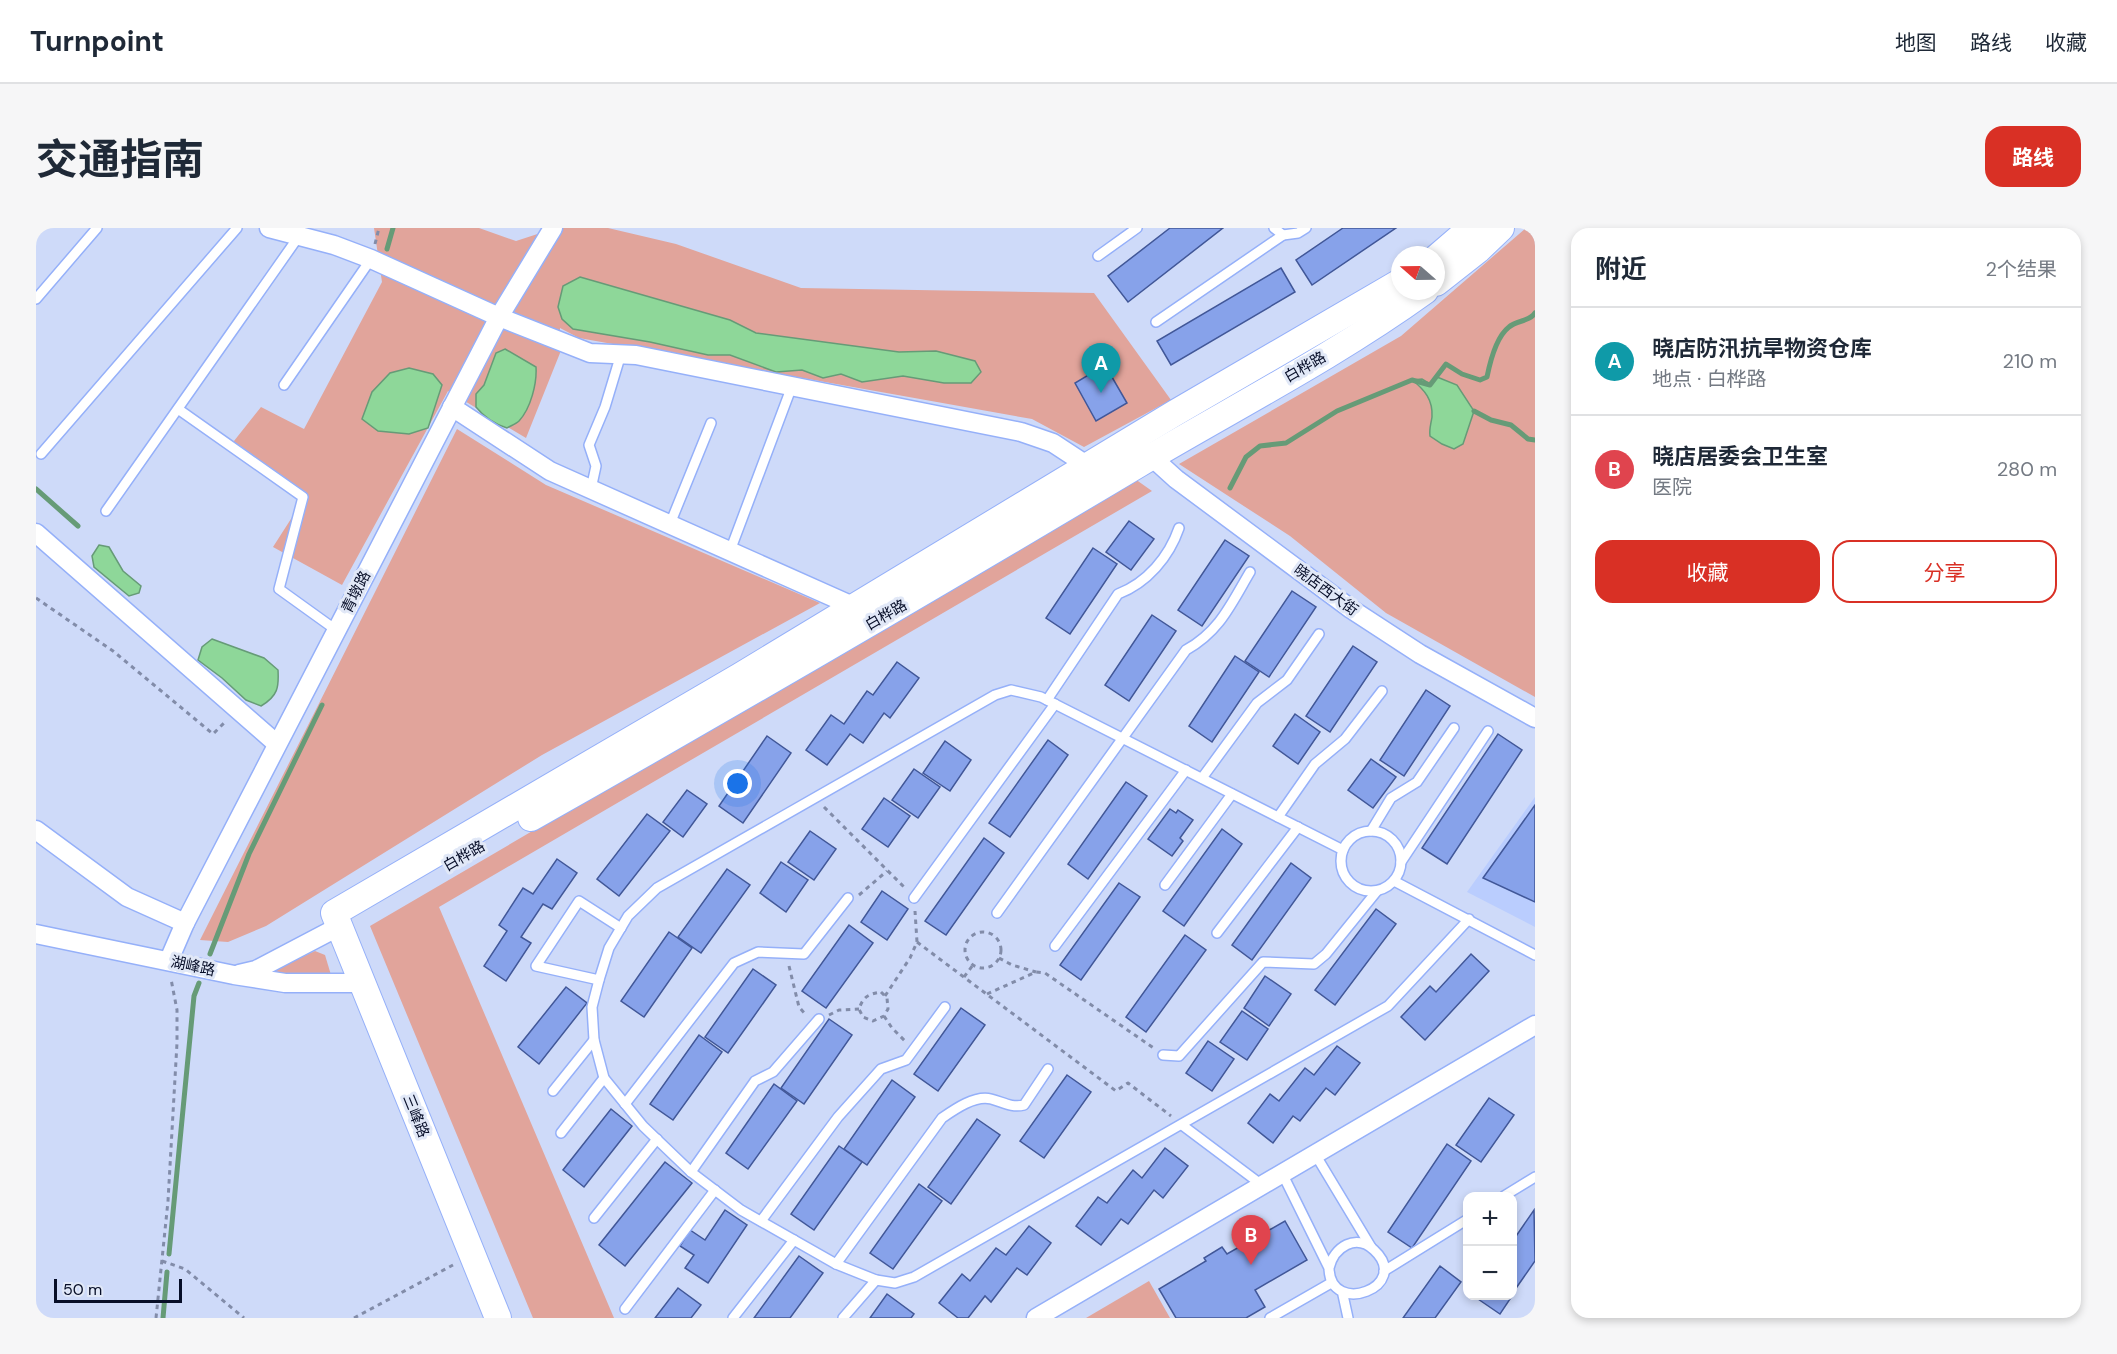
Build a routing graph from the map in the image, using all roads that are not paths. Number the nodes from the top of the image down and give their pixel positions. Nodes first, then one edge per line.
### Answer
1 (97, 228) edge
2 (237, 228) edge
3 (269, 228) edge
4 (552, 228) edge
5 (1137, 228) edge
6 (1274, 228) edge
7 (1306, 228) edge
8 (1471, 228) edge
9 (1501, 228) edge
10 (1283, 235) junction
11 (299, 236) junction
12 (1445, 250) edge
13 (1098, 256) dead end
14 (371, 259) junction
15 (1445, 276) edge
16 (1391, 287) edge
17 (36, 299) edge
18 (1412, 300) edge
19 (499, 317) junction
20 (1156, 322) dead end
21 (621, 354) junction
22 (284, 386) dead end
23 (792, 386) junction
24 (452, 407) junction
25 (178, 409) junction
26 (711, 423) dead end
27 (1133, 439) junction
28 (41, 454) dead end
29 (1152, 456) junction
30 (1088, 466) junction
31 (591, 489) junction
32 (106, 512) dead end
33 (670, 524) junction
34 (1179, 528) dead end
35 (36, 533) edge
36 (730, 551) junction
37 (1251, 572) dead end
38 (855, 606) junction
39 (336, 630) junction
40 (1319, 634) dead end
41 (1382, 691) dead end
42 (1051, 702) junction
43 (1535, 718) edge
44 (1454, 728) dead end
45 (1488, 731) dead end
46 (1122, 738) junction
47 (278, 744) junction
48 (1186, 770) junction
49 (1202, 778) junction
50 (1232, 794) junction
51 (1278, 817) junction
52 (1298, 827) junction
53 (36, 830) edge
54 (1371, 831) junction
55 (1343, 850) junction
56 (1401, 862) junction
57 (1394, 881) junction
58 (1165, 885) dead end
59 (1377, 891) junction
60 (848, 898) road end
61 (914, 898) road end
62 (998, 913) dead end
63 (1469, 919) junction
64 (337, 920) junction
65 (185, 923) junction
66 (621, 928) junction
67 (1217, 933) dead end
68 (36, 934) edge
69 (1055, 946) dead end
70 (1535, 955) edge
71 (169, 960) junction
72 (234, 975) junction
73 (599, 980) junction
74 (363, 983) junction
75 (945, 1007) dead end
76 (819, 1019) road end
77 (1535, 1025) edge
78 (594, 1040) junction
79 (1163, 1055) road end
80 (1048, 1069) dead end
81 (604, 1078) junction
82 (553, 1091) dead end
83 (625, 1104) junction
84 (1182, 1125) junction
85 (561, 1133) dead end
86 (657, 1139) junction
87 (1315, 1154) junction
88 (691, 1172) junction
89 (1282, 1173) junction
90 (1535, 1177) edge
91 (1262, 1185) junction
92 (715, 1190) junction
93 (1511, 1192) edge
94 (594, 1218) dead end
95 (761, 1221) junction
96 (1463, 1222) edge
97 (794, 1240) junction
98 (1371, 1247) junction
99 (836, 1263) junction
100 (1329, 1268) junction
101 (1384, 1271) junction
102 (876, 1280) junction
103 (1331, 1283) junction
104 (1342, 1295) junction
105 (624, 1309) dead end
106 (498, 1318) edge
107 (733, 1318) edge
108 (843, 1318) edge
109 (1036, 1318) edge
110 (1270, 1318) edge
111 (1348, 1318) edge

1 - 17 lane
2 - 28 lane
3 - 11 street
4 - 19 street, 青墩路
5 - 13 lane
6 - 10 lane
7 - 10 lane
8 - 12 street
9 - 15 street
10 - 20 lane
11 - 14 street
11 - 25 lane
14 - 19 street
14 - 22 lane
16 - 27 street, 白桦路
18 - 29 street, 白桦路
19 - 21 street
19 - 24 street, 青墩路
21 - 23 street
21 - 31 lane
23 - 30 street
23 - 36 lane
24 - 31 street
24 - 39 street, 青墩路
25 - 32 lane
25 - 39 lane
26 - 33 lane
27 - 29 street, 晓店西大街
27 - 30 street, 白桦路
29 - 43 street, 晓店西大街
29 - 64 street, 白桦路
30 - 38 street, 白桦路
31 - 33 street
33 - 36 street
34 - 42 lane
35 - 47 street
36 - 38 street
37 - 46 lane
38 - 64 street, 白桦路
39 - 47 street, 青墩路
40 - 49 lane
41 - 51 lane
42 - 46 lane
42 - 61 lane
42 - 66 lane
44 - 54 lane
45 - 56 lane
46 - 48 lane
46 - 62 lane
47 - 65 street, 青墩路
48 - 49 lane
48 - 69 lane
49 - 50 lane
50 - 51 lane
50 - 58 lane
51 - 52 lane
52 - 55 lane
52 - 67 lane
53 - 65 street
54 - 55 lane
54 - 56 lane
55 - 59 lane
56 - 57 lane
57 - 59 lane
57 - 63 lane
59 - 79 lane
60 - 83 lane
63 - 70 lane
63 - 84 lane
64 - 72 street, 湖峰路
64 - 74 street, 三峰路
65 - 71 street, 青墩路
66 - 73 lane
66 - 73 lane
68 - 71 street, 湖峰路
71 - 72 street, 湖峰路
72 - 74 street
73 - 78 lane
74 - 106 street, 三峰路
75 - 95 lane
76 - 88 lane
77 - 87 street
78 - 81 lane
78 - 82 lane
80 - 99 lane
81 - 83 lane
81 - 85 lane
83 - 86 lane
84 - 91 lane
84 - 102 lane
86 - 88 lane
86 - 94 lane
87 - 89 street
87 - 98 lane
88 - 92 lane
89 - 91 street
89 - 100 lane
90 - 93 lane
91 - 109 street
92 - 95 lane
92 - 105 lane
95 - 97 lane
96 - 101 lane
97 - 99 lane
97 - 107 lane
98 - 100 lane
98 - 101 lane
99 - 102 lane
100 - 103 lane
101 - 104 lane
102 - 108 lane
103 - 104 lane
103 - 110 lane
104 - 111 lane

